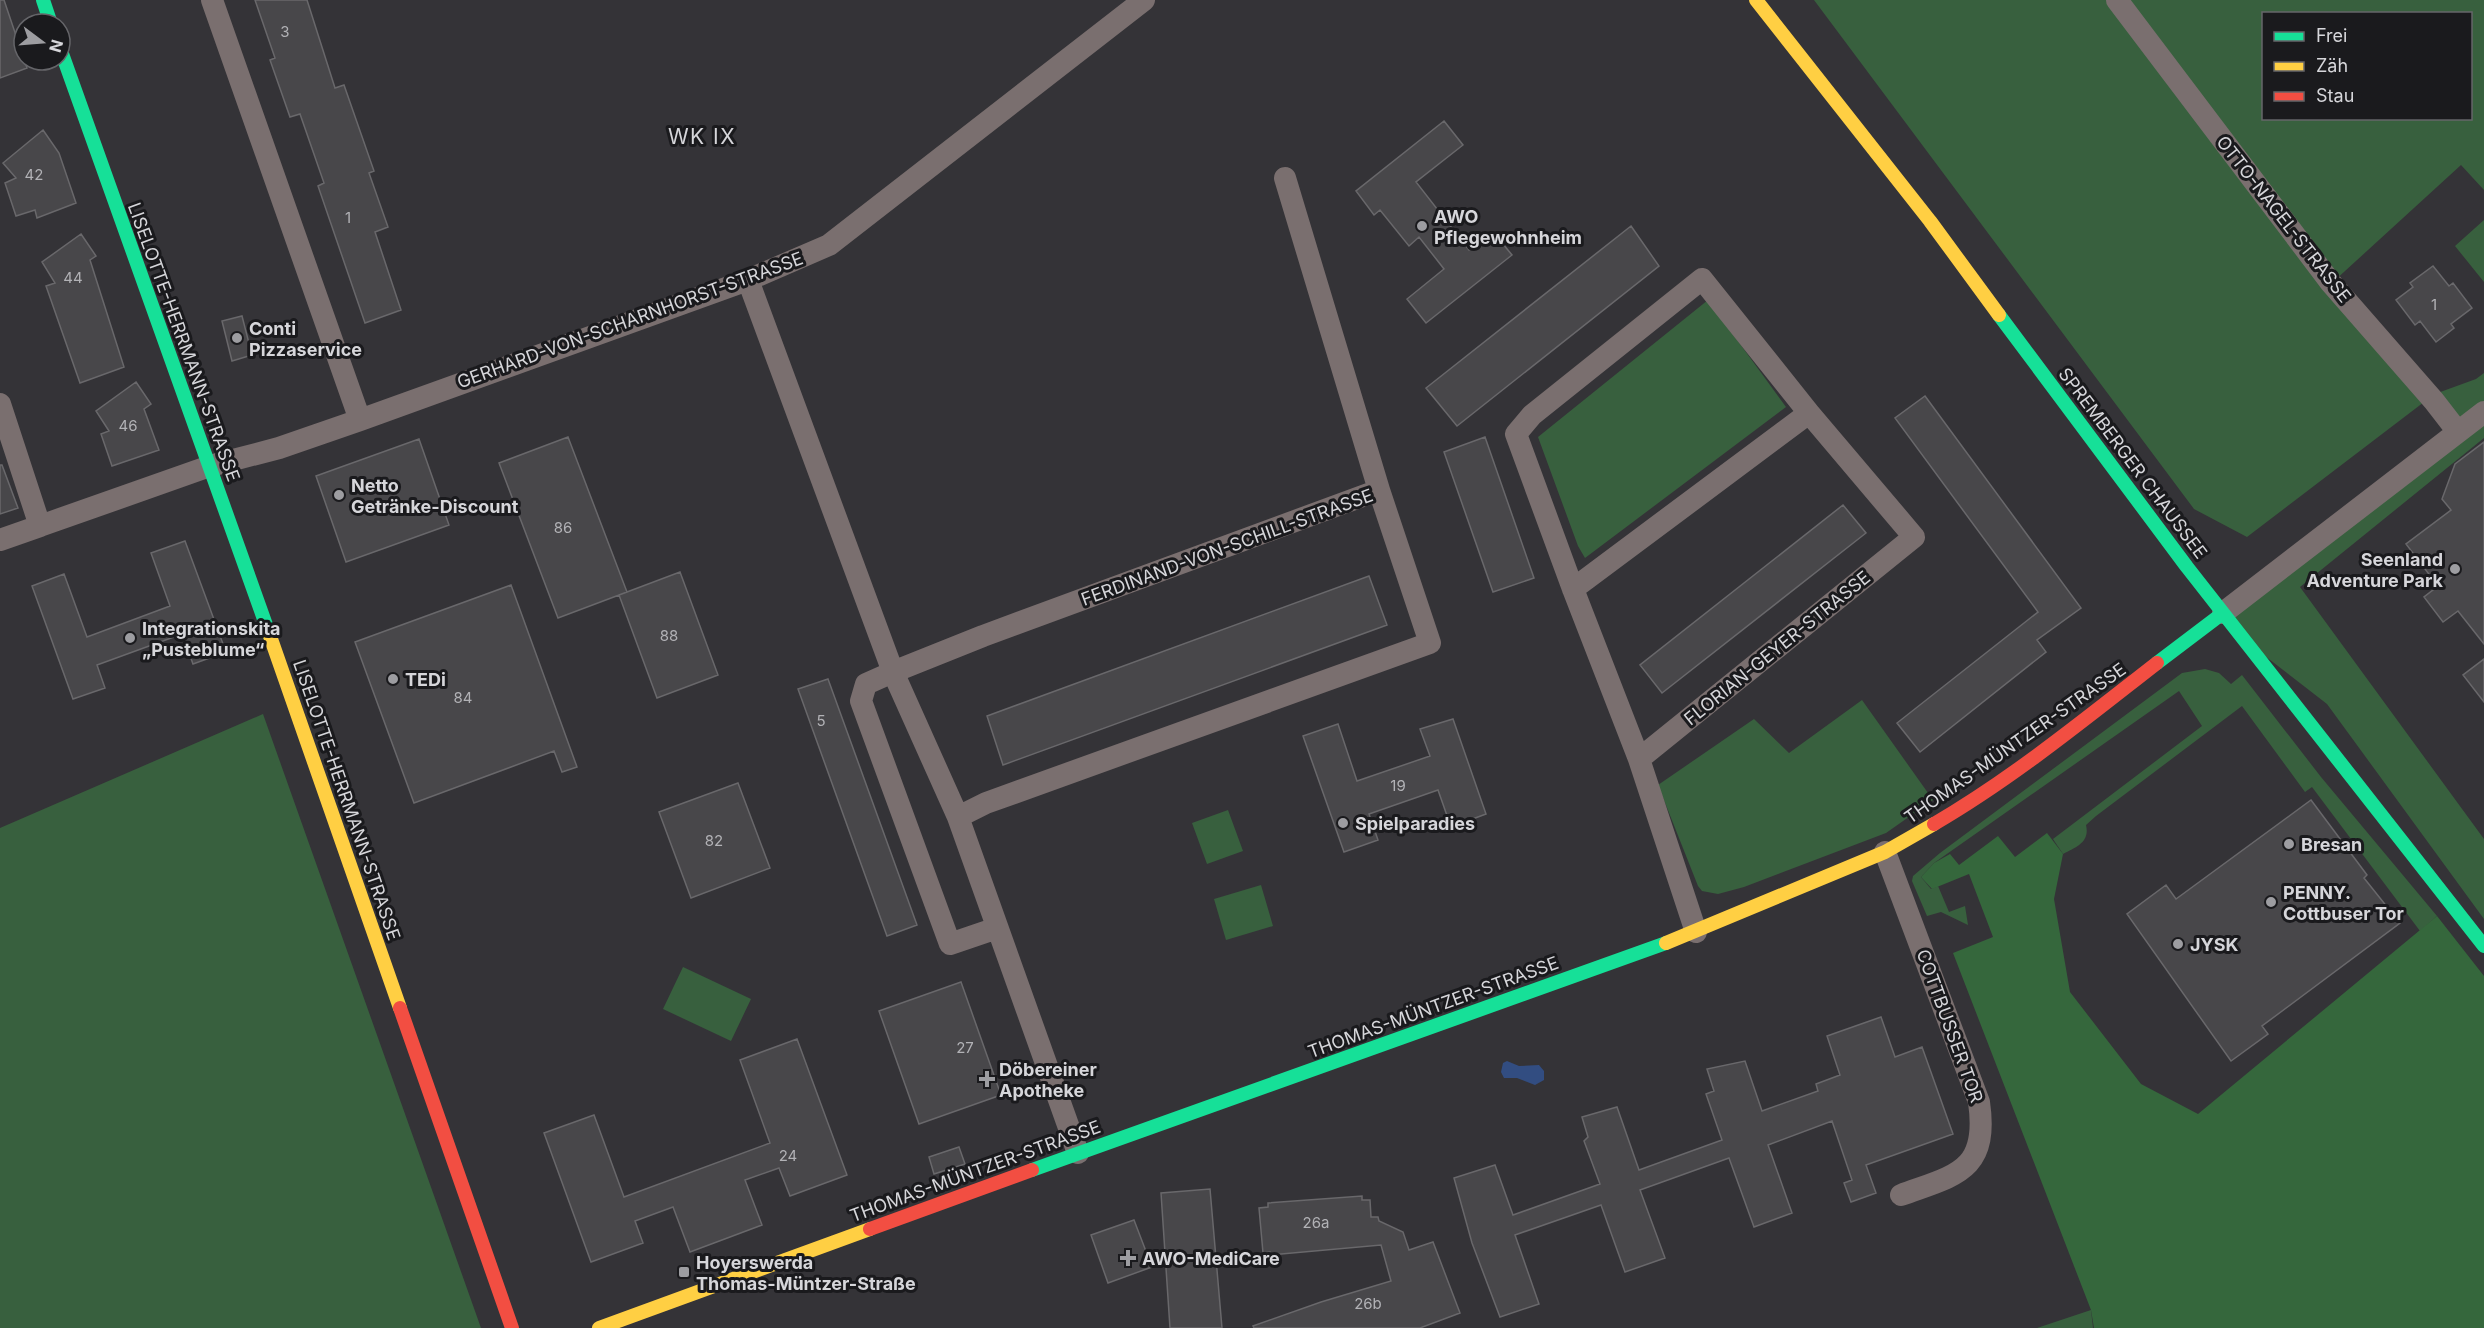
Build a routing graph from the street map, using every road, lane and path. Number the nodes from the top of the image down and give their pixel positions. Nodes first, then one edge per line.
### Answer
1 (212, 0) edge
2 (1144, 0) edge
3 (1756, 0) edge
4 (2117, 0) edge
5 (69, 72) edge
6 (1285, 178) dead end
7 (748, 280) junction
8 (0, 404) edge
9 (2484, 412) edge
10 (1809, 413) junction
11 (360, 420) junction
12 (2458, 432) junction
13 (210, 466) junction
14 (1379, 490) junction
15 (40, 526) junction
16 (0, 540) edge
17 (1573, 589) junction
18 (2223, 613) junction
19 (892, 672) junction
20 (1640, 759) junction
21 (958, 817) junction
22 (1886, 852) junction
23 (997, 928) junction
24 (1696, 932) junction
25 (2484, 946) edge
26 (1078, 1153) junction
27 (1901, 1195) dead end
28 (512, 1328) edge
29 (599, 1328) edge

1 - 11 street
2 - 7 street, GERHARD-VON-SCHARNHORST-STRASSE
3 - 18 street, SPREMBERGER CHAUSSEE
4 - 12 street, OTTO-NAGEL-STRASSE
5 - 13 street, LISELOTTE-HERRMANN-STRASSE
6 - 14 street
7 - 11 street, GERHARD-VON-SCHARNHORST-STRASSE
7 - 19 street
8 - 15 street
9 - 12 street
10 - 17 street
10 - 17 street
10 - 20 street, FLORIAN-GEYER-STRASSE
11 - 13 street, GERHARD-VON-SCHARNHORST-STRASSE
12 - 18 street
13 - 15 street, GERHARD-VON-SCHARNHORST-STRASSE
13 - 28 street, LISELOTTE-HERRMANN-STRASSE
14 - 19 street, FERDINAND-VON-SCHILL-STRASSE
14 - 21 street, FERDINAND-VON-SCHILL-STRASSE
15 - 16 street, GERHARD-VON-SCHARNHORST-STRASSE
17 - 20 street
18 - 22 street, THOMAS-MÜNTZER-STRASSE
18 - 25 street, SPREMBERGER CHAUSSEE
19 - 21 street
19 - 23 street, FERDINAND-VON-SCHILL-STRASSE
20 - 24 street
21 - 23 street
22 - 24 street, THOMAS-MÜNTZER-STRASSE
22 - 27 street, COTTBUSSER TOR
23 - 26 street
24 - 26 street, THOMAS-MÜNTZER-STRASSE
26 - 29 street, THOMAS-MÜNTZER-STRASSE

